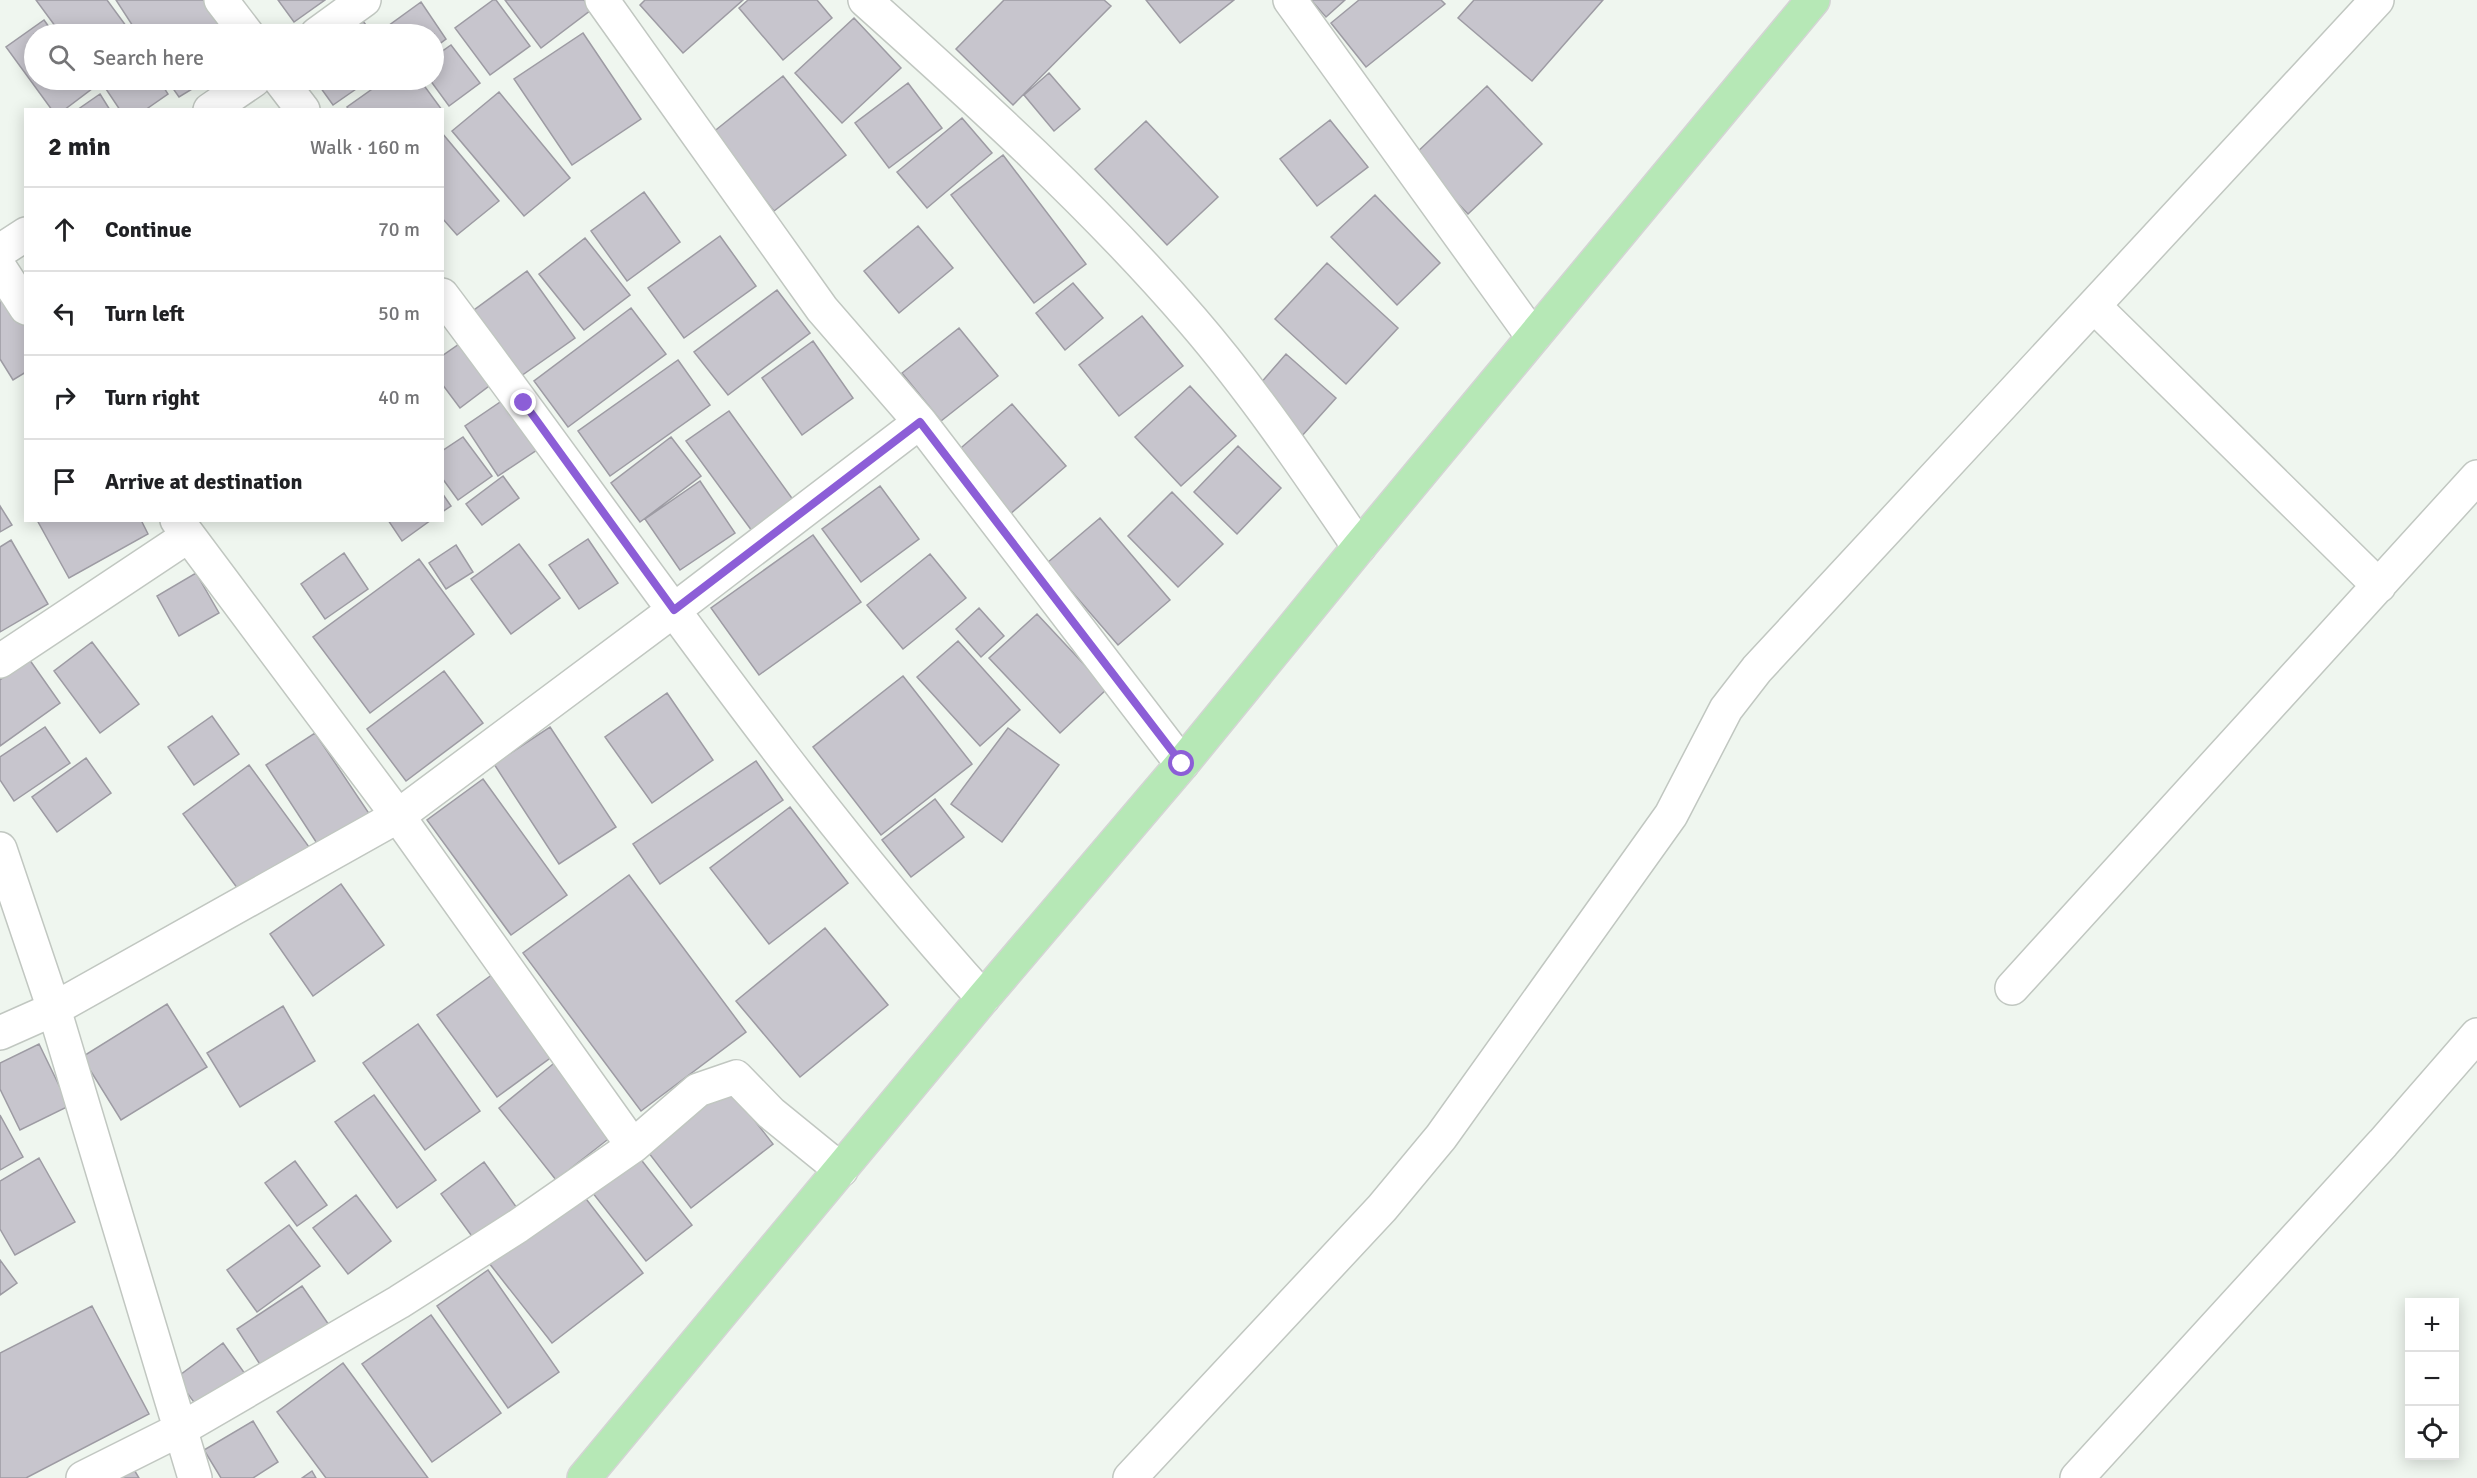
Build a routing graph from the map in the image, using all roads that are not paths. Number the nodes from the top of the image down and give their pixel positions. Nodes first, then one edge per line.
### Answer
1 (221, 0) edge
2 (364, 0) edge
3 (602, 0) edge
4 (865, 0) edge
5 (1290, 0) edge
6 (1813, 0) edge
7 (2377, 0) edge
8 (239, 24) edge
9 (331, 24) edge
10 (239, 90) edge
11 (288, 90) edge
12 (213, 108) edge
13 (301, 108) edge
14 (24, 235) edge
15 (0, 251) edge
16 (0, 268) edge
17 (444, 298) edge
18 (24, 305) edge
19 (2094, 306) junction
20 (1533, 337) junction
21 (920, 422) junction
22 (2477, 477) edge
23 (182, 528) edge
24 (1359, 547) junction
25 (2379, 586) junction
26 (674, 610) junction
27 (0, 661) edge
28 (1182, 764) junction
29 (399, 816) junction
30 (0, 849) edge
31 (2012, 988) dead end
32 (983, 998) junction
33 (54, 1009) junction
34 (0, 1033) edge
35 (2477, 1035) edge
36 (633, 1146) junction
37 (841, 1170) junction
38 (181, 1429) junction
39 (83, 1478) edge
40 (195, 1478) edge
41 (584, 1478) edge
42 (1130, 1478) edge
43 (2077, 1478) edge

1 - 8 street
2 - 9 street
3 - 21 street
4 - 24 street
5 - 20 street
6 - 20 highway
7 - 19 street
10 - 12 street
11 - 13 street
14 - 15 street
16 - 18 street
17 - 26 street
19 - 25 street
19 - 42 street
20 - 24 highway
21 - 26 street
21 - 28 street
22 - 25 street
23 - 27 street
23 - 29 street
24 - 28 highway
25 - 31 street
26 - 29 street
26 - 32 street
28 - 32 highway
29 - 33 street
29 - 36 street
30 - 33 street
32 - 37 highway
33 - 34 street
33 - 38 street
35 - 43 street
36 - 37 street
36 - 38 street
37 - 41 highway
38 - 39 street
38 - 40 street

